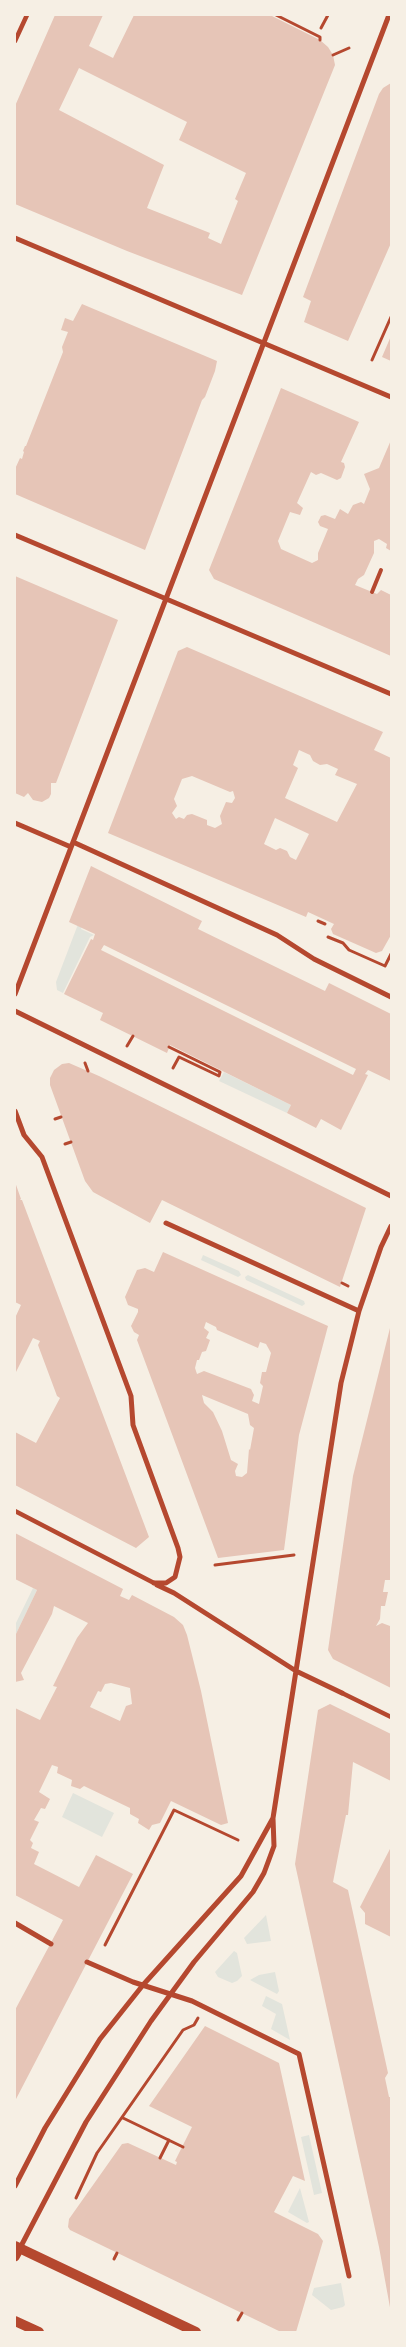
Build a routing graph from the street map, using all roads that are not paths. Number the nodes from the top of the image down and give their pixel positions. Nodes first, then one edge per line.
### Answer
1 (27, 15) edge
2 (388, 15) edge
3 (15, 41) edge
4 (15, 238) edge
5 (264, 343) junction
6 (391, 397) edge
7 (15, 535) edge
8 (381, 570) dead end
9 (372, 592) dead end
10 (167, 599) junction
11 (391, 694) edge
12 (15, 823) edge
13 (72, 845) junction
14 (15, 994) edge
15 (391, 997) edge
16 (15, 1011) edge
17 (15, 1111) edge
18 (391, 1196) edge
19 (166, 1223) dead end
20 (391, 1226) edge
21 (359, 1311) junction
22 (15, 1511) edge
23 (154, 1583) junction
24 (296, 1671) junction
25 (342, 1694) joint
26 (391, 1717) edge
27 (273, 1818) junction
28 (15, 1924) edge
29 (51, 1944) dead end
30 (87, 1962) dead end
31 (143, 1985) junction
32 (171, 1993) junction
33 (15, 2186) edge
34 (17, 2250) edge
35 (349, 2276) dead end
36 (15, 2321) edge
37 (39, 2332) edge
38 (196, 2332) edge

1 - 3 street
2 - 5 street
4 - 5 street
5 - 6 street
5 - 10 street
7 - 10 street
8 - 9 lane
10 - 11 street
10 - 13 street
12 - 13 street
13 - 14 street
13 - 15 street
16 - 18 street
17 - 23 street
19 - 21 street
20 - 21 street
21 - 24 street
22 - 23 street
23 - 24 street
24 - 25 street
24 - 27 street
25 - 26 street
27 - 31 street
27 - 32 street
28 - 29 street
30 - 31 street
31 - 32 street
31 - 33 street
32 - 34 street
32 - 35 street
34 - 38 main road
36 - 37 main road

